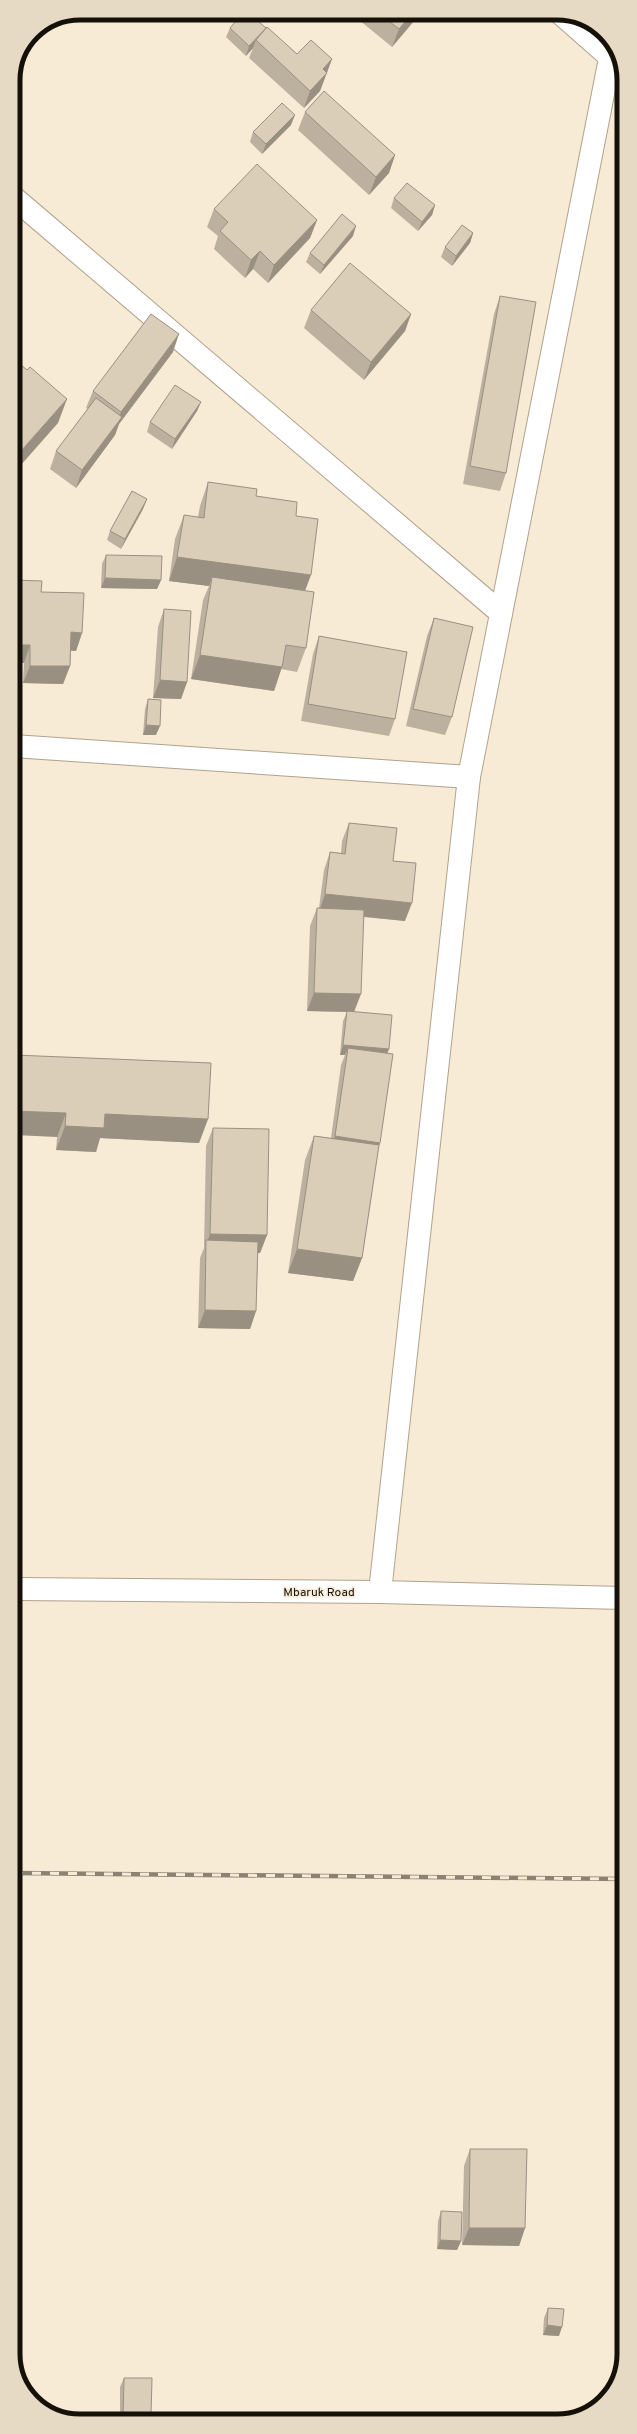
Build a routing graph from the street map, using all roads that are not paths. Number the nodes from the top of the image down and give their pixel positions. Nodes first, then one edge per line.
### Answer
1 (571, 22) edge
2 (610, 52) edge
3 (611, 53) edge
4 (20, 203) edge
5 (502, 613) junction
6 (20, 746) edge
7 (469, 777) junction
8 (20, 1589) edge
9 (380, 1592) junction
10 (617, 1598) edge

1 - 2 street
3 - 5 street
4 - 5 street
5 - 7 street
6 - 7 street
7 - 9 street
8 - 9 street, Mbaruk Road
9 - 10 street, Mbaruk Road

